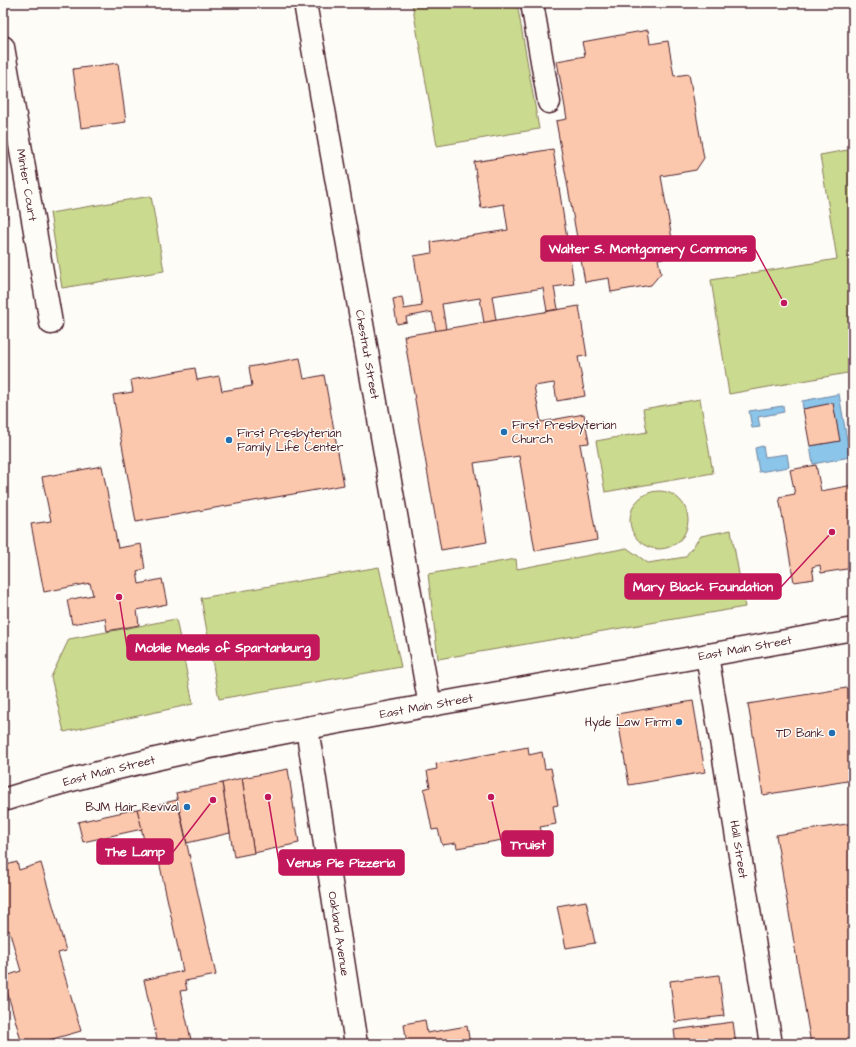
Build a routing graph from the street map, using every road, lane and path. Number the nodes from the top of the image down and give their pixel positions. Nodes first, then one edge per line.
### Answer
1 (305, 3) edge
2 (532, 3) edge
3 (3, 47) edge
4 (549, 102) dead end
5 (51, 323) dead end
6 (853, 629) edge
7 (707, 654) junction
8 (430, 706) junction
9 (307, 728) junction
10 (3, 800) edge
11 (356, 1044) edge
12 (771, 1044) edge

1 - 8 street, Chestnut Street
2 - 4 street
3 - 5 street, Minter Court
6 - 7 street, East Main Street
7 - 8 street, East Main Street
7 - 12 street, Hall Street
8 - 9 street, East Main Street
9 - 10 street, East Main Street
9 - 11 street, Oakland Avenue

